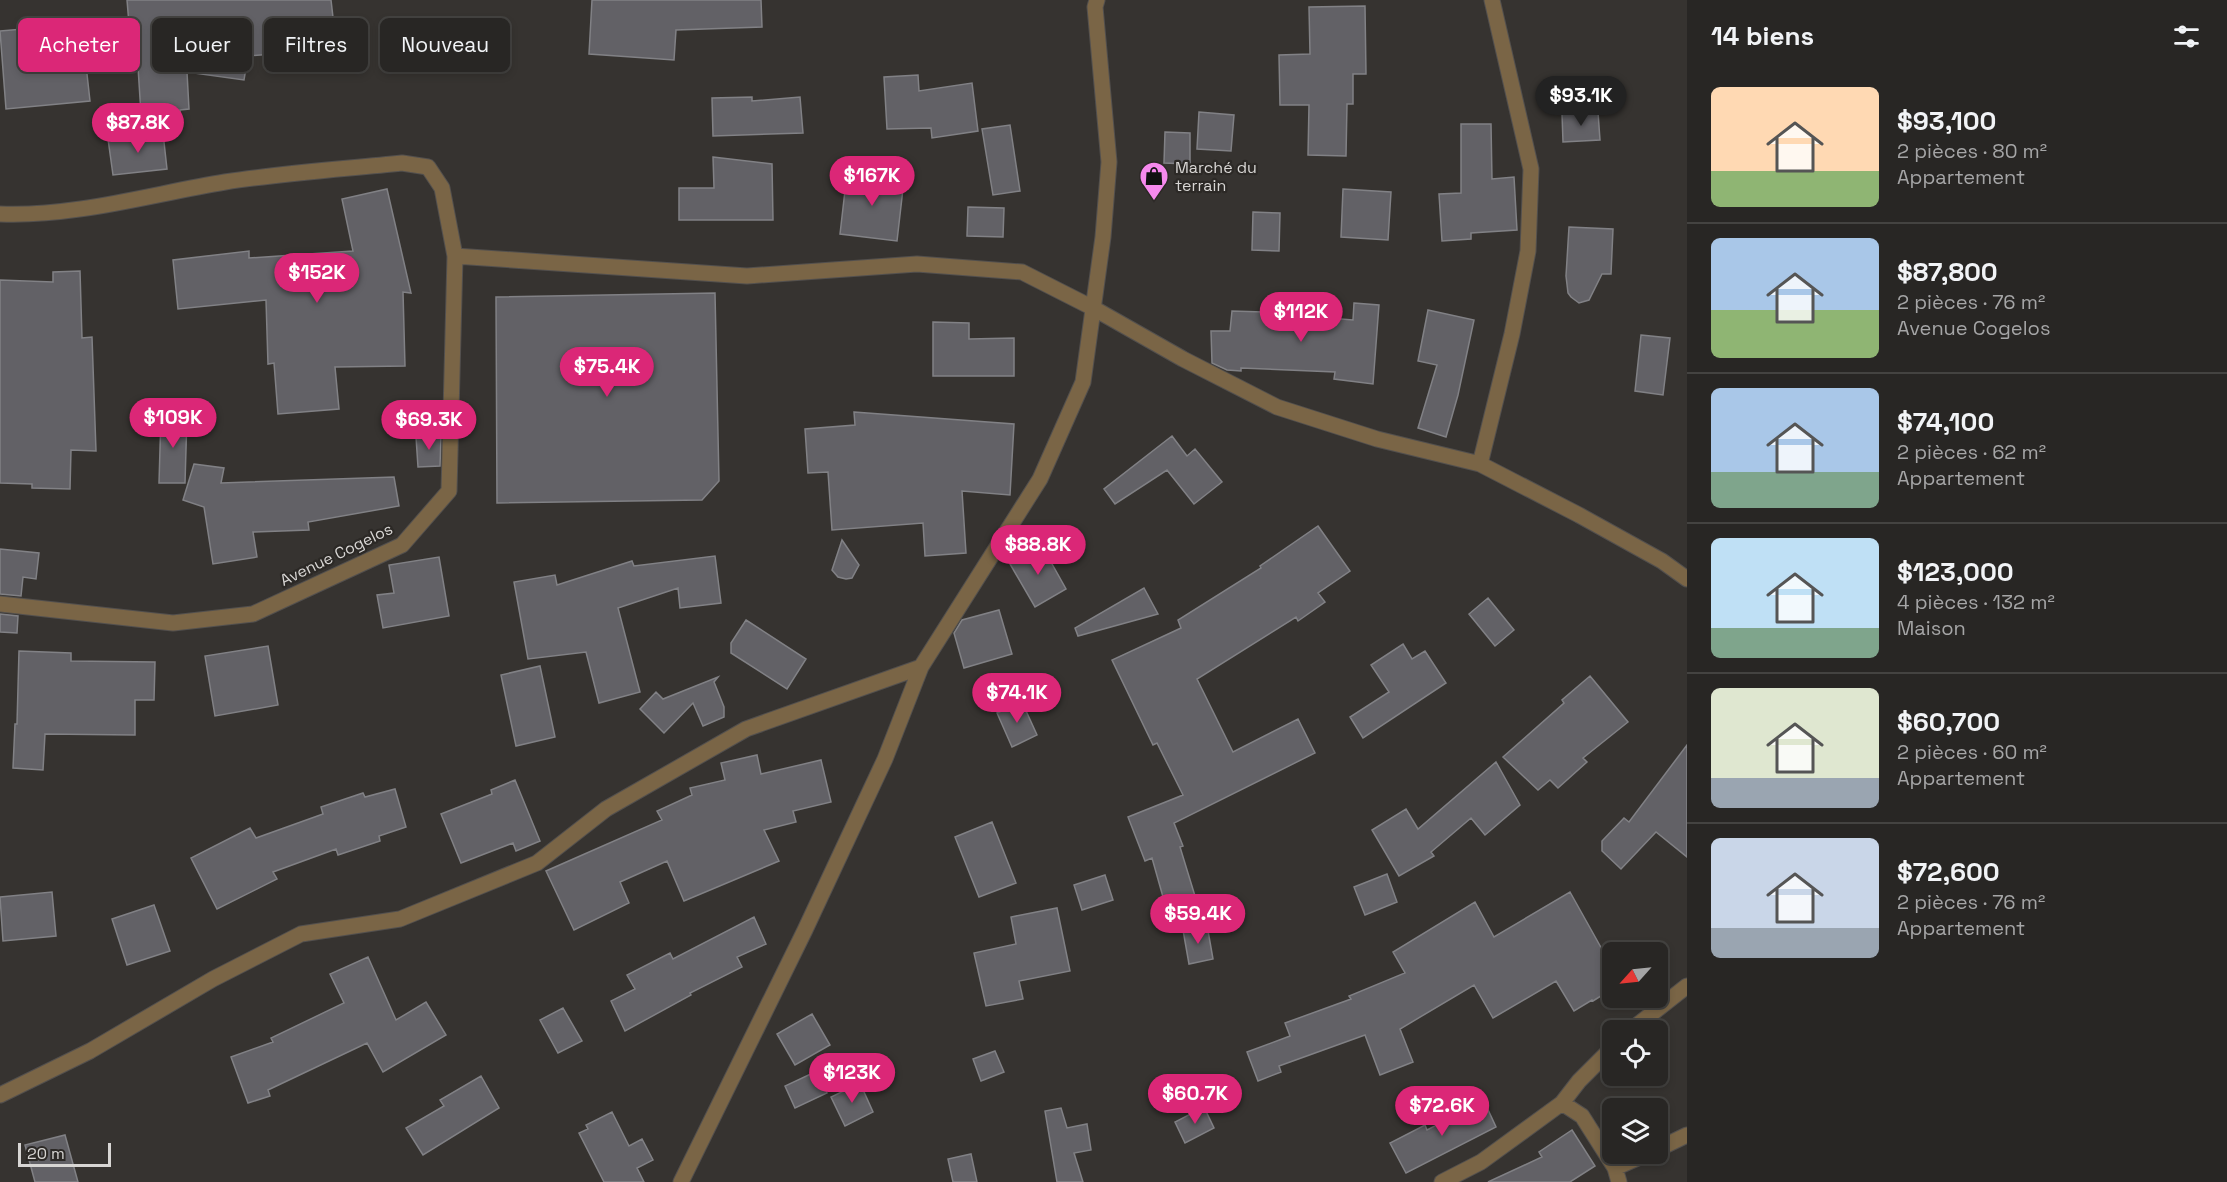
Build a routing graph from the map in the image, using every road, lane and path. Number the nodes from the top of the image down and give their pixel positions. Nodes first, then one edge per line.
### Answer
1 (1097, 0) edge
2 (1491, 0) edge
3 (0, 214) edge
4 (455, 256) junction
5 (1093, 308) junction
6 (1480, 465) junction
7 (1687, 579) edge
8 (0, 604) edge
9 (921, 667) junction
10 (1687, 986) edge
11 (1644, 1020) edge
12 (1602, 1058) edge
13 (0, 1095) edge
14 (1562, 1103) junction
15 (1687, 1135) edge
16 (1668, 1144) edge
17 (1633, 1164) edge
18 (1617, 1175) edge
19 (681, 1182) edge
20 (1442, 1182) edge

1 - 5 street
2 - 6 street
3 - 4 street, Avenue Cogelos
4 - 5 street
4 - 8 street, Avenue Cogelos
5 - 6 street
5 - 9 street
6 - 7 street
9 - 13 street
9 - 19 street
10 - 11 street
12 - 14 street
14 - 18 street
14 - 20 street
15 - 16 street
17 - 18 street

